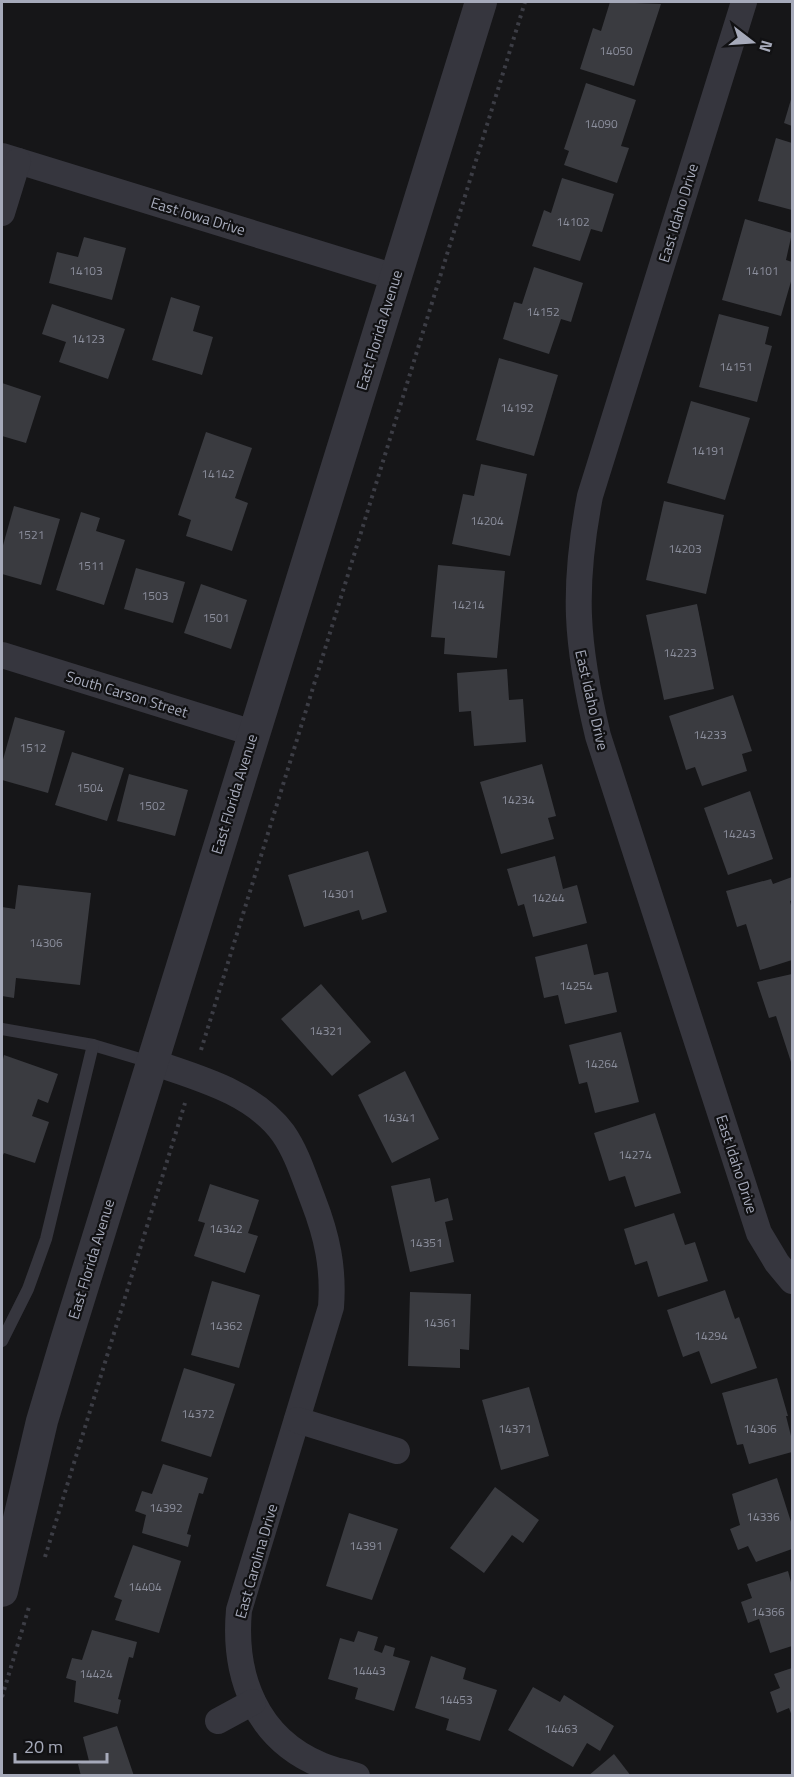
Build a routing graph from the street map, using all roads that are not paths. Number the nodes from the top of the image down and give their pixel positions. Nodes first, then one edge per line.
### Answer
1 (481, 2) edge
2 (744, 2) edge
3 (10, 158) edge
4 (2, 213) edge
5 (395, 277) junction
6 (2, 656) edge
7 (253, 733) junction
8 (2, 1029) edge
9 (93, 1045) junction
10 (152, 1062) junction
11 (792, 1281) edge
12 (2, 1341) edge
13 (297, 1420) junction
14 (397, 1451) dead end
15 (2, 1591) edge
16 (253, 1702) junction
17 (218, 1721) dead end
18 (357, 1776) edge

1 - 5 street, East Florida Avenue
2 - 11 street, East Idaho Drive
3 - 4 street
3 - 5 street, East Iowa Drive
5 - 7 street, East Florida Avenue
6 - 7 street, South Carson Street
7 - 10 street, East Florida Avenue
8 - 9 lane
9 - 10 lane
9 - 12 lane
10 - 13 street, East Carolina Drive
10 - 15 street, East Florida Avenue
13 - 14 street
13 - 16 street, East Carolina Drive
16 - 17 street
16 - 18 street, East Carolina Drive

